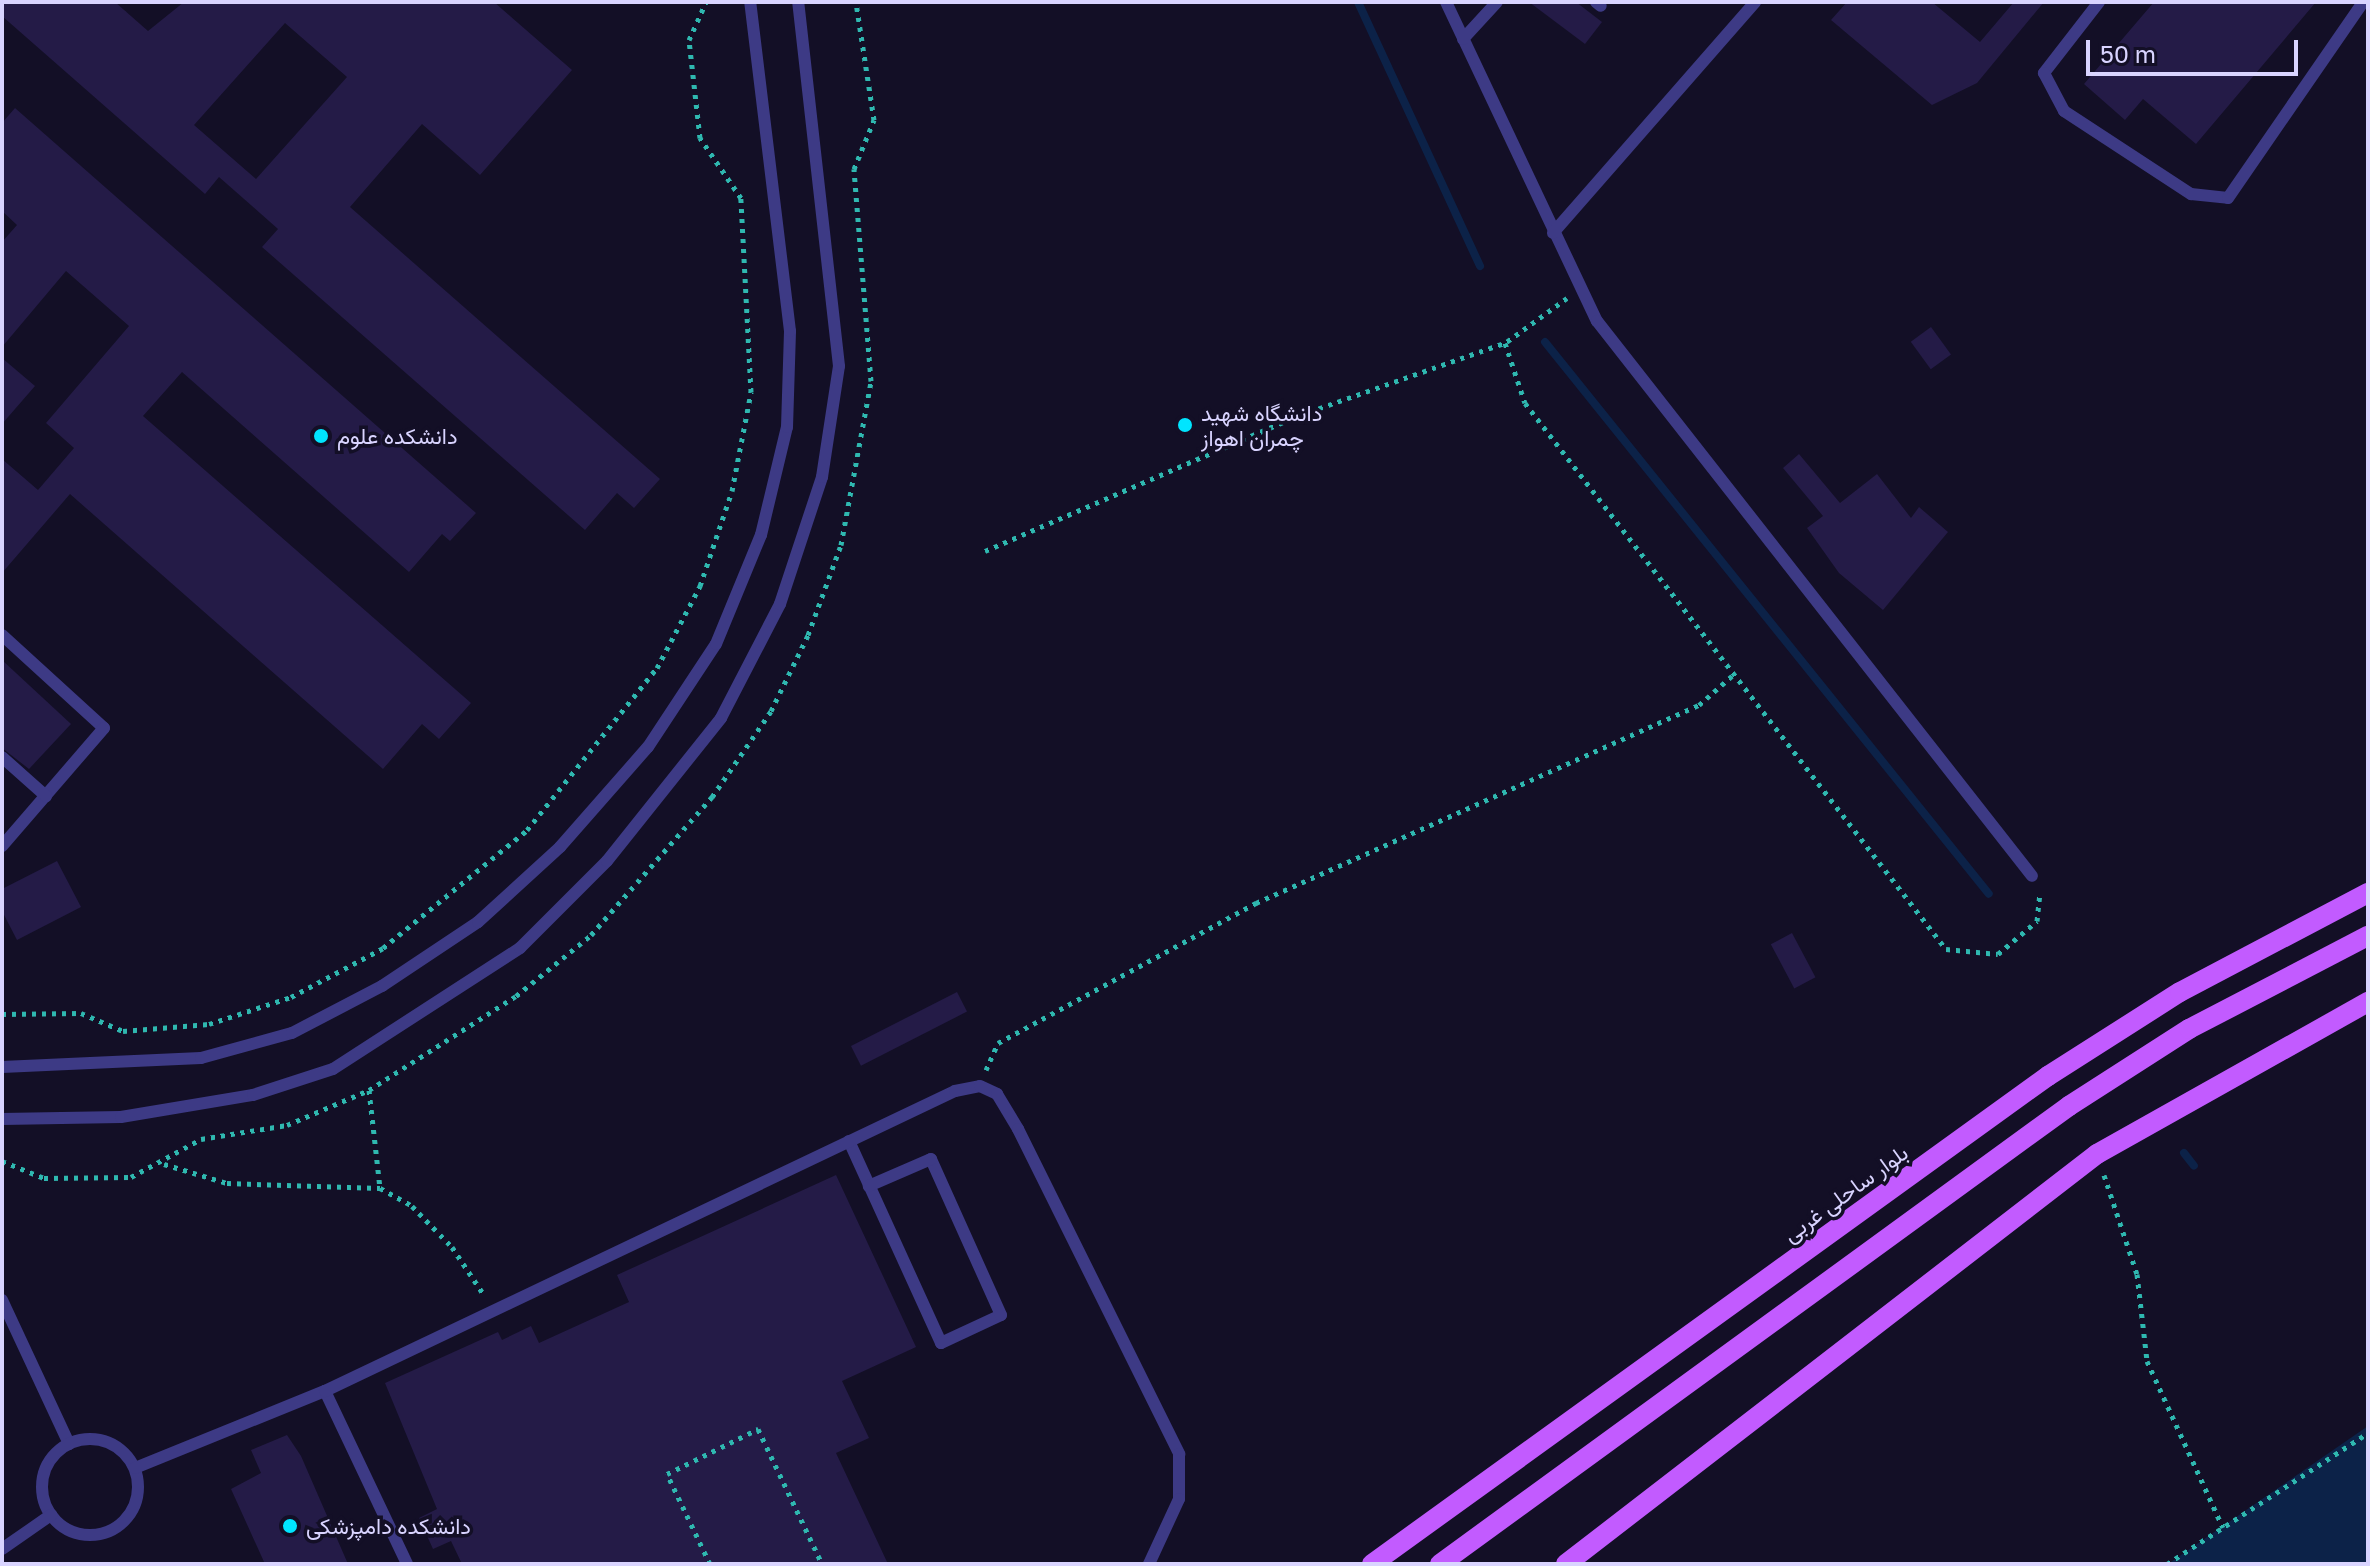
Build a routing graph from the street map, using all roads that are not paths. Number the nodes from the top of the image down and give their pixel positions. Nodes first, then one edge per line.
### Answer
1 (750, 2) edge
2 (798, 2) edge
3 (1446, 2) edge
4 (1497, 2) edge
5 (1755, 2) edge
6 (2099, 2) edge
7 (2363, 2) edge
8 (1463, 39) junction
9 (1553, 233) junction
10 (2, 635) edge
11 (2, 757) edge
12 (46, 796) junction
13 (2, 846) edge
14 (2032, 876) road end
15 (2368, 893) edge
16 (2368, 936) edge
17 (2368, 1002) edge
18 (2, 1067) edge
19 (2, 1119) edge
20 (849, 1141) junction
21 (869, 1186) junction
22 (2, 1300) edge
23 (325, 1391) junction
24 (69, 1444) junction
25 (135, 1468) junction
26 (51, 1515) junction
27 (2, 1549) edge
28 (407, 1564) edge
29 (1149, 1564) edge
30 (1372, 1564) edge
31 (1440, 1564) edge
32 (1566, 1564) edge

1 - 18 lane
2 - 19 lane
3 - 8 lane
4 - 8 lane
5 - 9 lane
6 - 7 lane
8 - 9 lane
9 - 14 lane
10 - 12 lane
11 - 12 lane
12 - 13 lane
15 - 30 main road, بلوار ساحلی غربی
16 - 31 main road
17 - 32 main road
20 - 21 lane
20 - 23 lane
20 - 29 lane
21 - 21 lane
22 - 24 lane
23 - 25 lane
23 - 28 lane
24 - 25 lane
24 - 26 lane
25 - 26 lane
26 - 27 lane

